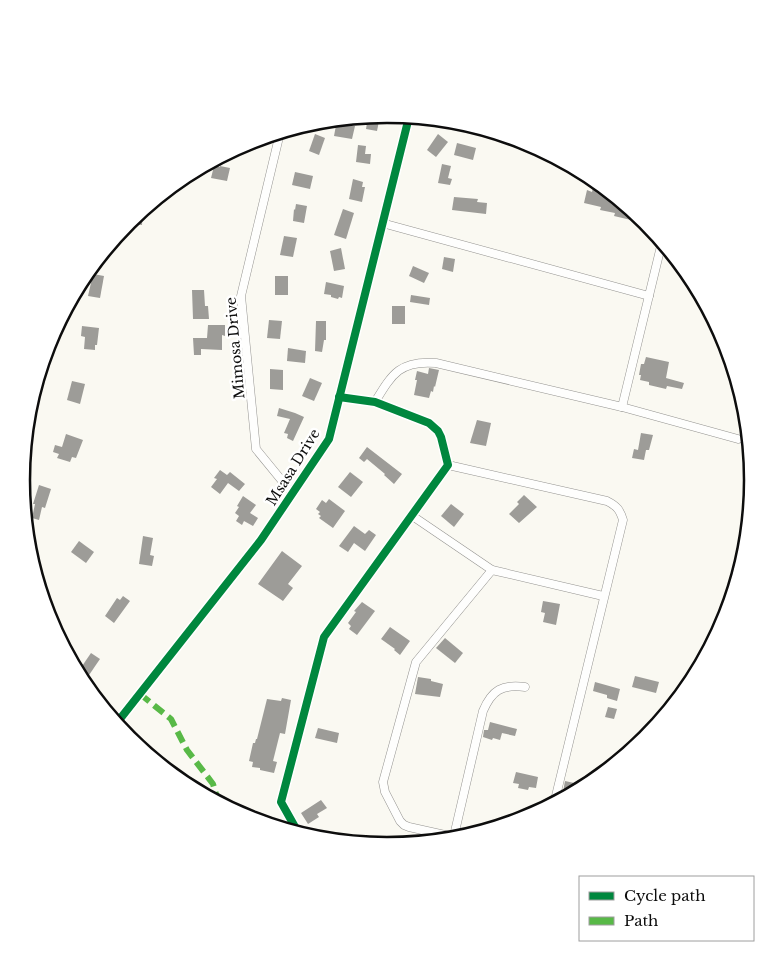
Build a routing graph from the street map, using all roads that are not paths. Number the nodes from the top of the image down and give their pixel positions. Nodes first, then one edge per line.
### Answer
1 (407, 124) edge
2 (278, 140) edge
3 (382, 223) junction
4 (660, 251) edge
5 (649, 296) junction
6 (339, 397) junction
7 (375, 402) junction
8 (622, 407) junction
9 (738, 439) dead end
10 (448, 465) junction
11 (292, 493) junction
12 (412, 515) junction
13 (492, 570) junction
14 (603, 596) junction
15 (525, 686) dead end
16 (121, 718) edge
17 (556, 795) edge
18 (294, 825) edge
19 (456, 831) edge
20 (435, 834) edge

1 - 3 street, Msasa Drive
2 - 11 street, Mimosa Drive
3 - 5 street
3 - 6 street, Msasa Drive
4 - 5 street
5 - 8 street
6 - 7 street
6 - 11 street, Msasa Drive
7 - 8 street
7 - 10 street
8 - 9 street
10 - 12 street
10 - 14 street
11 - 16 street, Msasa Drive
12 - 13 street
12 - 18 street
13 - 14 street
13 - 20 street
14 - 17 street
15 - 19 street

